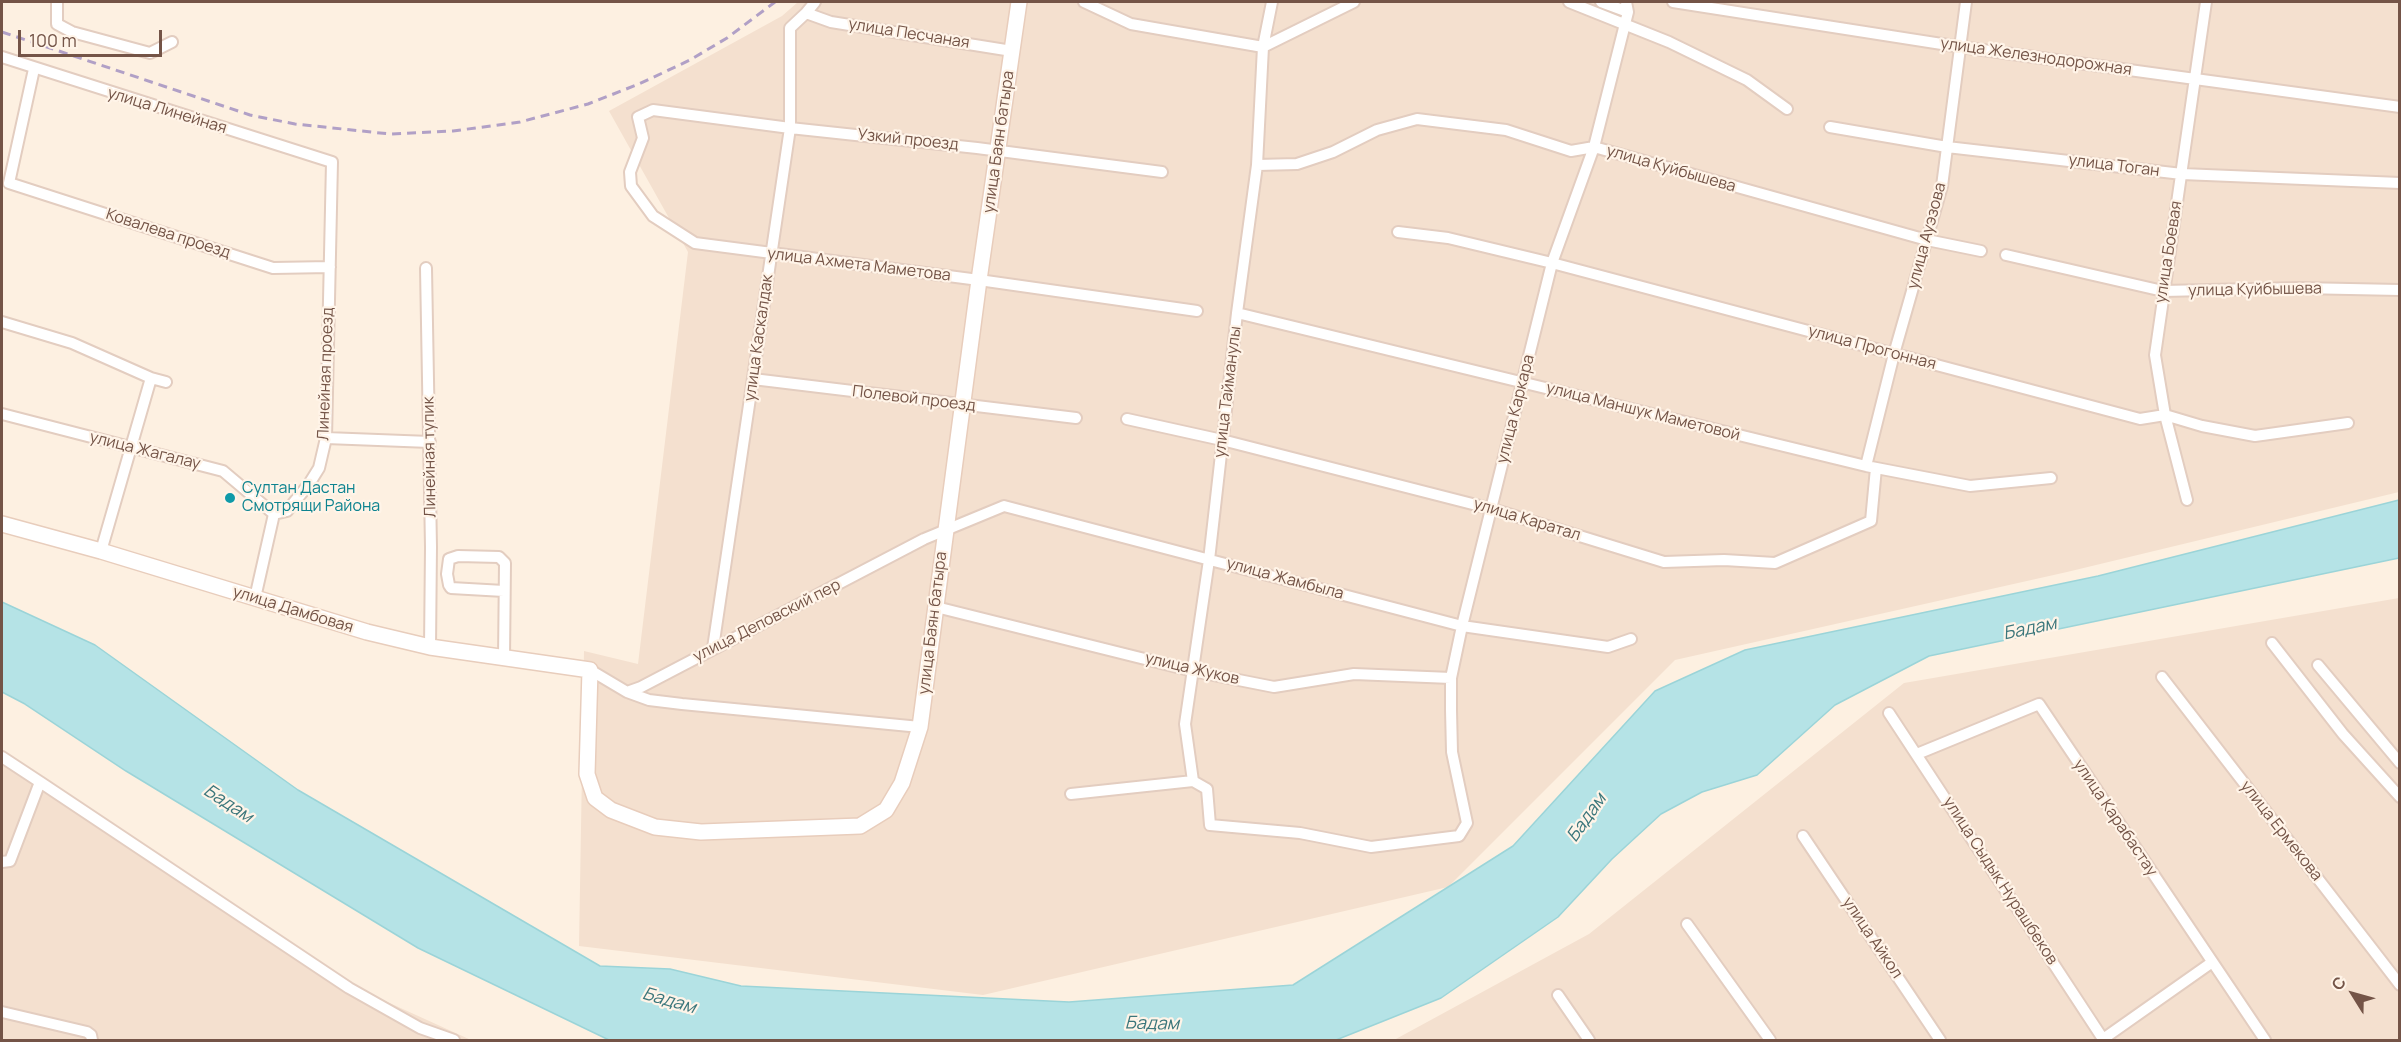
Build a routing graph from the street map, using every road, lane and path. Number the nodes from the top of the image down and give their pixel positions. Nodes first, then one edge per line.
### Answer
1 (57, 2) edge
2 (815, 2) edge
3 (1018, 2) edge
4 (1084, 2) edge
5 (1272, 2) edge
6 (1354, 2) edge
7 (1569, 2) edge
8 (1601, 2) edge
9 (1673, 2) edge
10 (1966, 2) edge
11 (2206, 2) edge
12 (1627, 7) edge
13 (806, 14) junction
14 (1625, 25) junction
15 (172, 42) dead end
16 (1263, 47) junction
17 (1960, 47) junction
18 (1012, 51) junction
19 (2, 57) edge
20 (34, 69) junction
21 (2195, 79) junction
22 (2400, 107) edge
23 (1787, 109) dead end
24 (653, 110) joint
25 (1830, 127) dead end
26 (790, 128) junction
27 (1594, 147) junction
28 (1947, 147) junction
29 (998, 150) junction
30 (332, 162) joint
31 (1257, 165) junction
32 (1162, 172) dead end
33 (2182, 174) junction
34 (2400, 183) edge
35 (1398, 232) dead end
36 (1927, 240) junction
37 (1981, 251) dead end
38 (771, 253) junction
39 (2006, 255) dead end
40 (1552, 263) junction
41 (330, 267) junction
42 (426, 268) dead end
43 (979, 280) junction
44 (2400, 290) edge
45 (2163, 291) junction
46 (1197, 311) dead end
47 (1237, 313) junction
48 (2, 322) edge
49 (1894, 354) junction
50 (151, 378) junction
51 (753, 379) junction
52 (166, 382) dead end
53 (1523, 383) junction
54 (963, 405) junction
55 (2, 414) edge
56 (2166, 415) junction
57 (1076, 418) dead end
58 (1127, 418) dead end
59 (2348, 423) dead end
60 (326, 438) junction
61 (1222, 440) junction
62 (430, 442) junction
63 (130, 447) junction
64 (1871, 467) junction
65 (2051, 478) dead end
66 (2187, 501) dead end
67 (1492, 509) junction
68 (274, 514) junction
69 (2, 524) edge
70 (945, 531) junction
71 (101, 551) junction
72 (1209, 560) junction
73 (504, 591) junction
74 (255, 598) junction
75 (936, 607) junction
76 (1462, 626) junction
77 (1631, 639) dead end
78 (2272, 643) dead end
79 (430, 647) junction
80 (712, 648) junction
81 (504, 658) junction
82 (2318, 664) dead end
83 (590, 670) junction
84 (1193, 671) junction
85 (2162, 677) dead end
86 (1451, 678) junction
87 (627, 692) junction
88 (1889, 713) dead end
89 (920, 727) junction
90 (1917, 754) junction
91 (2, 757) edge
92 (2400, 763) edge
93 (40, 782) junction
94 (1193, 782) junction
95 (1071, 794) dead end
96 (2400, 796) edge
97 (1803, 836) dead end
98 (6, 861) edge
99 (1687, 924) dead end
100 (2211, 963) junction
101 (2400, 985) edge
102 (1558, 995) dead end
103 (2, 1012) edge
104 (2117, 1036) edge
105 (92, 1041) edge
106 (454, 1041) edge
107 (1589, 1041) edge
108 (1770, 1041) edge
109 (1940, 1041) edge
110 (2265, 1041) edge

1 - 15 street
2 - 13 street, улица Каскалдак
3 - 18 street, улица Баян батыра
4 - 16 street
5 - 16 street, улица Тайманулы
6 - 16 street
7 - 14 street
8 - 12 street
9 - 17 street, улица Железнодорожная
10 - 17 street, улица Ауэзова
11 - 21 street, улица Боевая
12 - 14 street, улица Каркара
13 - 18 street, улица Песчаная
13 - 26 street, улица Каскалдак
14 - 23 street
14 - 27 street, улица Каркара
16 - 31 street, улица Тайманулы
17 - 21 street, улица Железнодорожная
17 - 28 street, улица Ауэзова
18 - 29 street, улица Баян батыра
19 - 20 street, улица Линейная
20 - 30 street, улица Линейная
20 - 41 street, Ковалева проезд
21 - 22 street, улица Железнодорожная
21 - 33 street, улица Боевая
24 - 26 street, Узкий проезд
24 - 38 street, улица Ахмета Маметова
25 - 28 street, улица Тоган
26 - 29 street, Узкий проезд
26 - 38 street, улица Каскалдак
27 - 31 street, улица Куйбышева
27 - 36 street, улица Куйбышева
27 - 40 street, улица Каркара
28 - 33 street, улица Тоган
28 - 36 street, улица Ауэзова
29 - 32 street, Узкий проезд
29 - 43 street, улица Баян батыра
30 - 41 street, Линейная проезд
31 - 47 street, улица Тайманулы
33 - 34 street, улица Тоган
33 - 45 street, улица Боевая
35 - 40 street, улица Прогонная
36 - 37 street, улица Куйбышева
36 - 49 street, улица Ауэзова
38 - 43 street, улица Ахмета Маметова
38 - 51 street, улица Каскалдак
39 - 45 street, улица Куйбышева
40 - 49 street, улица Прогонная
40 - 53 street, улица Каркара
41 - 60 street, Линейная проезд
42 - 62 street, Линейная тупик
43 - 46 street, улица Ахмета Маметова
43 - 54 street, улица Баян батыра
44 - 45 street, улица Куйбышева
45 - 56 street, улица Боевая
47 - 53 street, улица Маншук Маметовой
47 - 61 street, улица Тайманулы
48 - 50 street
49 - 56 street, улица Прогонная
49 - 64 street, улица Ауэзова
50 - 52 street
50 - 63 street
51 - 54 street, Полевой проезд
51 - 80 street, улица Каскалдак
53 - 64 street, улица Маншук Маметовой
53 - 67 street, улица Каркара
54 - 57 street, Полевой проезд
54 - 70 street, улица Баян батыра
55 - 63 street, улица Жагалау
56 - 59 street, улица Прогонная
56 - 66 street, улица Боевая
58 - 61 street, улица Каратал
60 - 62 street
60 - 68 street, Линейная проезд
61 - 67 street, улица Каратал
61 - 72 street, улица Тайманулы
62 - 79 street, Линейная тупик
63 - 68 street, улица Жагалау
63 - 71 street
64 - 65 street, улица Маншук Маметовой
64 - 67 street, улица Каратал
67 - 76 street, улица Каркара
68 - 74 street
69 - 71 street, улица Дамбовая
70 - 72 street, улица Жамбыла
70 - 75 street, улица Баян батыра
70 - 80 street, улица Деповский пер
71 - 74 street, улица Дамбовая
72 - 76 street, улица Жамбыла
72 - 84 street, улица Тайманулы
73 - 73 street
73 - 81 street
74 - 79 street, улица Дамбовая
75 - 84 street, улица Жуков
75 - 89 street, улица Баян батыра
76 - 77 street, улица Жамбыла
76 - 86 street, улица Каркара
78 - 96 street
79 - 81 street, улица Дамбовая
80 - 87 street, улица Деповский пер
81 - 83 street, улица Дамбовая
82 - 92 street
83 - 87 street
83 - 89 street, улица Баян батыра
84 - 86 street, улица Жуков
84 - 94 street, улица Тайманулы
85 - 101 street, улица Ермекова
86 - 94 street, улица Каркара
87 - 89 street
88 - 90 street, улица Сыдык Нурашбеков
90 - 100 street, улица Карабастау
90 - 104 street, улица Сыдык Нурашбеков
91 - 93 street
93 - 98 street
93 - 106 street
94 - 95 street
97 - 109 street, улица Айкол
99 - 108 street
100 - 104 street, улица Сыдык Нурашбеков
100 - 110 street, улица Карабастау
102 - 107 street
103 - 105 street

